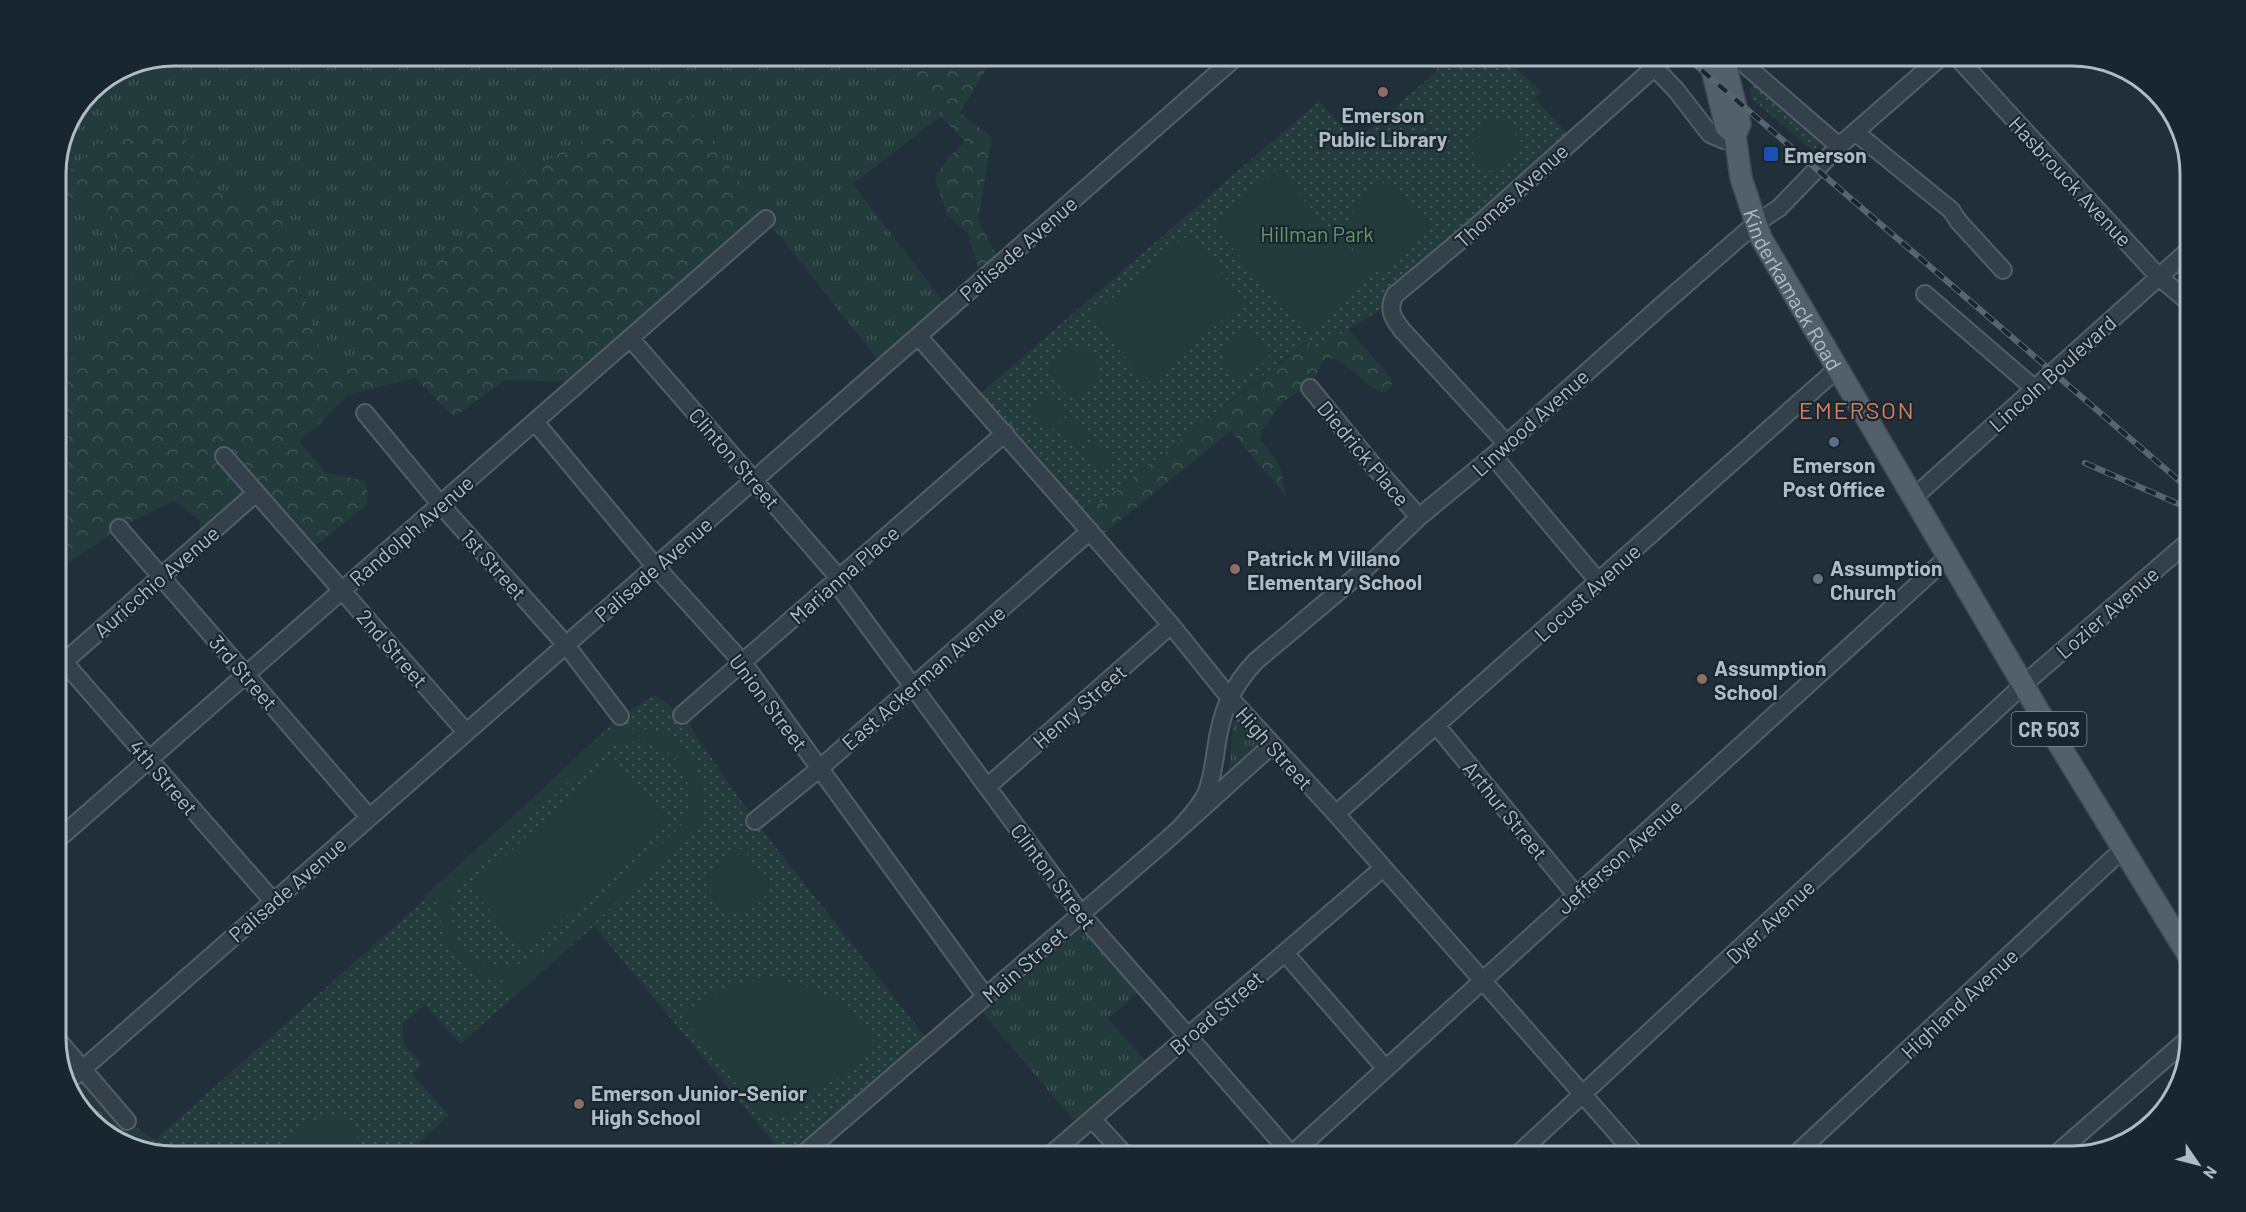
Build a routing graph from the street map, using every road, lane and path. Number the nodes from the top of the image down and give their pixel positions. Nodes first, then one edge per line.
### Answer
1 (1226, 66) edge
2 (1645, 66) edge
3 (1653, 66) edge
4 (1711, 66) edge
5 (1726, 66) edge
6 (1747, 66) edge
7 (1930, 66) edge
8 (1965, 66) edge
9 (1854, 132) junction
10 (1735, 138) junction
11 (1839, 146) junction
12 (766, 219) dead end
13 (1755, 224) junction
14 (2180, 258) edge
15 (2003, 270) dead end
16 (2159, 277) junction
17 (1925, 294) dead end
18 (2180, 295) edge
19 (918, 336) junction
20 (630, 338) junction
21 (1838, 369) junction
22 (1310, 388) dead end
23 (2035, 389) junction
24 (365, 413) dead end
25 (535, 422) junction
26 (1005, 433) junction
27 (1506, 443) junction
28 (224, 456) dead end
29 (1493, 456) junction
30 (754, 480) junction
31 (256, 493) junction
32 (1913, 498) junction
33 (441, 505) junction
34 (1419, 517) junction
35 (119, 528) dead end
36 (1090, 531) junction
37 (2180, 549) edge
38 (1948, 557) junction
39 (655, 566) junction
40 (162, 577) junction
41 (837, 579) junction
42 (1598, 581) junction
43 (342, 590) junction
44 (1171, 625) junction
45 (566, 645) junction
46 (66, 655) edge
47 (743, 663) junction
48 (66, 671) edge
49 (246, 674) junction
50 (912, 685) junction
51 (2023, 685) junction
52 (1229, 697) junction
53 (682, 715) dead end
54 (620, 716) dead end
55 (1437, 725) junction
56 (466, 732) junction
57 (1272, 745) junction
58 (149, 759) junction
59 (819, 769) junction
60 (987, 787) junction
61 (1336, 814) junction
62 (369, 817) junction
63 (755, 820) dead end
64 (1180, 828) junction
65 (66, 832) edge
66 (2123, 849) junction
67 (1383, 868) junction
68 (1576, 895) junction
69 (273, 901) junction
70 (1081, 914) junction
71 (2180, 937) edge
72 (1285, 952) junction
73 (1483, 980) junction
74 (986, 997) junction
75 (1188, 1036) junction
76 (2179, 1046) edge
77 (67, 1050) edge
78 (83, 1069) junction
79 (1386, 1069) junction
80 (74, 1077) edge
81 (1584, 1094) junction
82 (1092, 1119) junction
83 (127, 1121) dead end
84 (813, 1146) edge
85 (1061, 1146) edge
86 (1117, 1146) edge
87 (1282, 1146) edge
88 (1302, 1146) edge
89 (1527, 1146) edge
90 (1628, 1146) edge
91 (1805, 1146) edge
92 (2065, 1146) edge

1 - 19 street, Palisade Avenue
2 - 27 street, Thomas Avenue
3 - 10 street
4 - 10 main road, Kinderkamack Road / CR 503
5 - 10 main road, Kinderkamack Road / CR 503
6 - 11 street
7 - 9 street, Linwood Avenue
8 - 16 street, Hasbrouck Avenue
9 - 11 street, Linwood Avenue
9 - 15 street
10 - 13 main road, Kinderkamack Road / CR 503
11 - 13 street, Linwood Avenue
12 - 20 street, Randolph Avenue
13 - 21 main road, Kinderkamack Road / CR 503
13 - 27 street, Linwood Avenue
14 - 16 street, Lincoln Boulevard
16 - 18 street, Hasbrouck Avenue
16 - 23 street, Lincoln Boulevard
17 - 23 street
19 - 26 street, High Street
19 - 30 street, Palisade Avenue
20 - 25 street, Randolph Avenue
20 - 30 street, Clinton Street
21 - 32 main road, Kinderkamack Road / CR 503
21 - 42 street, Locust Avenue
22 - 34 street, Diedrick Place
23 - 32 street, Lincoln Boulevard
24 - 33 street, 1st Street
25 - 33 street, Randolph Avenue
25 - 39 street, Union Street
26 - 36 street, High Street
26 - 41 street, Marianna Place
27 - 29 street, Linwood Avenue
28 - 31 street, 2nd Street
29 - 34 street, Linwood Avenue
29 - 42 street
30 - 39 street, Palisade Avenue
30 - 41 street, Clinton Street
31 - 40 street, Auricchio Avenue
31 - 43 street, 2nd Street
32 - 38 main road, Kinderkamack Road / CR 503
33 - 43 street, Randolph Avenue
33 - 45 street, 1st Street
34 - 52 street, Linwood Avenue
35 - 40 street, 3rd Street
36 - 44 street, High Street
36 - 50 street, East Ackerman Avenue
37 - 51 street, Lozier Avenue
38 - 51 main road, Kinderkamack Road / CR 503
38 - 68 street, Jefferson Avenue
39 - 45 street, Palisade Avenue
39 - 47 street, Union Street
40 - 46 street, Auricchio Avenue
40 - 49 street, 3rd Street
41 - 47 street, Marianna Place
41 - 50 street, Clinton Street
42 - 55 street, Locust Avenue
43 - 49 street, Randolph Avenue
43 - 56 street, 2nd Street
44 - 52 street, High Street
44 - 60 street, Henry Street
45 - 54 street, 1st Street
45 - 56 street, Palisade Avenue
47 - 53 street, Marianna Place
47 - 59 street, Union Street
48 - 58 street, 4th Street
49 - 58 street, Randolph Avenue
49 - 62 street, 3rd Street
50 - 59 street, East Ackerman Avenue
50 - 60 street, Clinton Street
51 - 66 main road, Kinderkamack Road / CR 503
51 - 81 street, Dyer Avenue
52 - 57 street, High Street
52 - 64 street, Linwood Avenue
55 - 61 street, Locust Avenue
55 - 68 street, Arthur Street
56 - 62 street, Palisade Avenue
57 - 61 street, High Street
57 - 64 street, Main Street
58 - 65 street, Randolph Avenue
58 - 69 street, 4th Street
59 - 63 street, East Ackerman Avenue
59 - 74 street, Union Street
60 - 70 street, Clinton Street
61 - 67 street, High Street
62 - 69 street, Palisade Avenue
64 - 70 street, Main Street
66 - 71 main road, Kinderkamack Road / CR 503
66 - 91 street, Highland Avenue
67 - 72 street, Broad Street
67 - 73 street, High Street
68 - 73 street, Jefferson Avenue
69 - 78 street, Palisade Avenue
70 - 74 street, Main Street
70 - 75 street, Clinton Street
72 - 75 street, Broad Street
72 - 79 street
73 - 79 street, Jefferson Avenue
73 - 81 street, High Street
74 - 84 street, Main Street
75 - 82 street, Broad Street
75 - 87 street, Clinton Street
76 - 92 street
77 - 78 street
78 - 80 street, Palisade Avenue
78 - 83 street
79 - 88 street, Jefferson Avenue
81 - 89 street, Dyer Avenue
81 - 90 street, High Street
82 - 85 street, Broad Street
82 - 86 street

